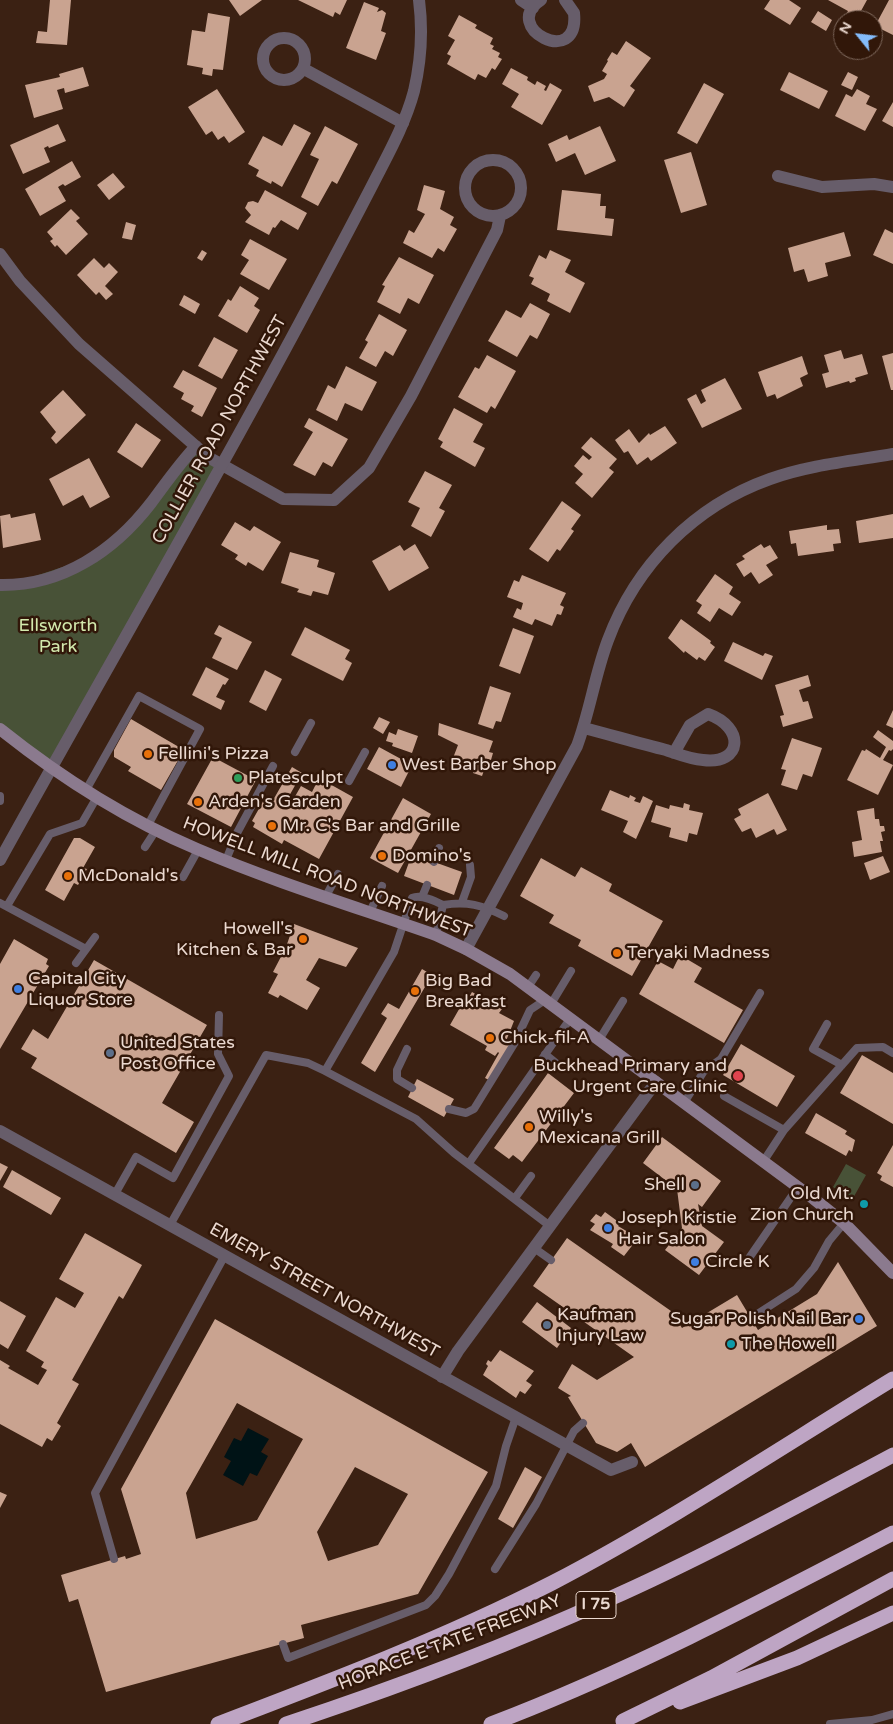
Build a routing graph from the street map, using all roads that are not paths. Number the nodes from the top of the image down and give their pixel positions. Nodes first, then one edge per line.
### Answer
1 (419, 0) edge
2 (521, 0) edge
3 (565, 0) edge
4 (537, 4) edge
5 (304, 69) dead end
6 (403, 123) junction
7 (778, 176) dead end
8 (893, 187) edge
9 (500, 216) junction
10 (0, 254) edge
11 (196, 446) junction
12 (893, 454) edge
13 (223, 465) junction
14 (0, 585) edge
15 (311, 723) dead end
16 (584, 728) junction
17 (0, 729) edge
18 (295, 752) dead end
19 (365, 752) dead end
20 (674, 753) junction
21 (273, 766) dead end
22 (52, 768) junction
23 (349, 781) dead end
24 (91, 794) junction
25 (0, 796) edge
26 (0, 801) edge
27 (152, 827) junction
28 (145, 847) dead end
29 (439, 848) dead end
30 (198, 850) junction
31 (0, 860) edge
32 (226, 860) junction
33 (434, 862) dead end
34 (470, 865) dead end
35 (338, 874) dead end
36 (183, 877) dead end
37 (426, 885) dead end
38 (382, 886) dead end
39 (326, 896) junction
40 (422, 897) junction
41 (462, 902) junction
42 (3, 904) edge
43 (443, 906) junction
44 (489, 908) junction
45 (370, 912) junction
46 (504, 916) dead end
47 (402, 923) junction
48 (436, 936) junction
49 (95, 937) dead end
50 (86, 949) junction
51 (466, 949) junction
52 (76, 963) dead end
53 (571, 971) dead end
54 (536, 975) dead end
55 (528, 987) junction
56 (760, 993) dead end
57 (623, 1001) dead end
58 (548, 1002) junction
59 (219, 1015) dead end
60 (570, 1018) junction
61 (827, 1024) dead end
62 (599, 1040) junction
63 (407, 1049) dead end
64 (893, 1053) edge
65 (545, 1054) junction
66 (556, 1063) dead end
67 (842, 1065) junction
68 (325, 1071) junction
69 (656, 1082) junction
70 (412, 1088) dead end
71 (724, 1096) dead end
72 (684, 1103) junction
73 (449, 1109) dead end
74 (784, 1130) junction
75 (0, 1131) edge
76 (763, 1162) junction
77 (468, 1163) junction
78 (531, 1176) dead end
79 (798, 1187) junction
80 (114, 1194) junction
81 (515, 1198) junction
82 (844, 1223) junction
83 (170, 1225) junction
84 (550, 1226) junction
85 (534, 1248) junction
86 (225, 1254) junction
87 (551, 1260) dead end
88 (747, 1261) dead end
89 (893, 1272) edge
90 (751, 1318) dead end
91 (442, 1377) junction
92 (893, 1379) edge
93 (516, 1417) junction
94 (583, 1423) dead end
95 (567, 1445) junction
96 (893, 1454) edge
97 (632, 1462) dead end
98 (893, 1533) edge
99 (114, 1559) dead end
100 (495, 1569) dead end
101 (893, 1579) edge
102 (893, 1613) edge
103 (283, 1644) dead end
104 (893, 1714) edge
105 (620, 1723) edge
106 (218, 1724) edge
107 (286, 1724) edge
108 (491, 1724) edge
109 (830, 1724) edge

1 - 6 street, COLLIER ROAD NORTHWEST
2 - 4 street
3 - 4 street
5 - 6 street
6 - 13 street, COLLIER ROAD NORTHWEST
7 - 8 street
9 - 9 street
9 - 13 street
10 - 11 street
11 - 13 street
11 - 14 street
12 - 16 street
13 - 22 street, COLLIER ROAD NORTHWEST
15 - 18 lane
16 - 20 street
16 - 44 street
17 - 22 main road, HOWELL MILL ROAD NORTHWEST
19 - 23 lane
20 - 20 street
21 - 32 lane
22 - 24 main road, HOWELL MILL ROAD NORTHWEST
22 - 31 street, COLLIER ROAD NORTHWEST
24 - 27 main road, HOWELL MILL ROAD NORTHWEST
24 - 27 lane
24 - 42 lane
25 - 26 lane
27 - 28 lane
27 - 30 main road, HOWELL MILL ROAD NORTHWEST
29 - 33 lane
30 - 32 main road, HOWELL MILL ROAD NORTHWEST
30 - 36 lane
32 - 39 main road, HOWELL MILL ROAD NORTHWEST
34 - 41 lane
35 - 39 lane
37 - 40 lane
38 - 45 lane
39 - 45 main road, HOWELL MILL ROAD NORTHWEST
40 - 43 lane
40 - 47 lane
41 - 43 lane
41 - 44 lane
42 - 50 lane
43 - 48 lane
44 - 46 lane
44 - 51 street
45 - 47 main road, HOWELL MILL ROAD NORTHWEST
47 - 48 main road, HOWELL MILL ROAD NORTHWEST
47 - 68 lane
48 - 51 main road, HOWELL MILL ROAD NORTHWEST
49 - 50 lane
50 - 52 lane
51 - 55 main road, HOWELL MILL ROAD NORTHWEST
53 - 58 lane
54 - 55 lane
55 - 58 main road, HOWELL MILL ROAD NORTHWEST
56 - 72 lane
57 - 62 lane
58 - 60 main road, HOWELL MILL ROAD NORTHWEST
58 - 73 lane
59 - 80 lane
60 - 62 main road, HOWELL MILL ROAD NORTHWEST
60 - 65 lane
61 - 67 lane
62 - 69 main road, HOWELL MILL ROAD NORTHWEST
63 - 70 lane
64 - 67 lane
65 - 66 lane
65 - 77 lane
67 - 74 lane
68 - 77 lane
68 - 83 lane
69 - 72 main road, HOWELL MILL ROAD NORTHWEST
69 - 84 street
71 - 74 lane
72 - 76 main road, HOWELL MILL ROAD NORTHWEST
74 - 76 lane
75 - 80 street, EMERY STREET NORTHWEST
76 - 79 main road, HOWELL MILL ROAD NORTHWEST
77 - 81 lane
78 - 81 lane
79 - 82 main road, HOWELL MILL ROAD NORTHWEST
79 - 88 lane
80 - 83 street, EMERY STREET NORTHWEST
81 - 84 lane
82 - 89 main road, HOWELL MILL ROAD NORTHWEST
82 - 90 lane
83 - 86 street, EMERY STREET NORTHWEST
84 - 85 street
85 - 87 lane
85 - 91 street
86 - 91 street, EMERY STREET NORTHWEST
86 - 99 lane
91 - 93 street, EMERY STREET NORTHWEST
92 - 106 highway
93 - 95 street, EMERY STREET NORTHWEST
93 - 103 lane
94 - 95 lane
95 - 97 street, EMERY STREET NORTHWEST
95 - 100 lane
96 - 107 highway, HORACE E TATE FREEWAY / I 75
98 - 108 highway
101 - 105 highway
102 - 105 highway
104 - 109 lane

